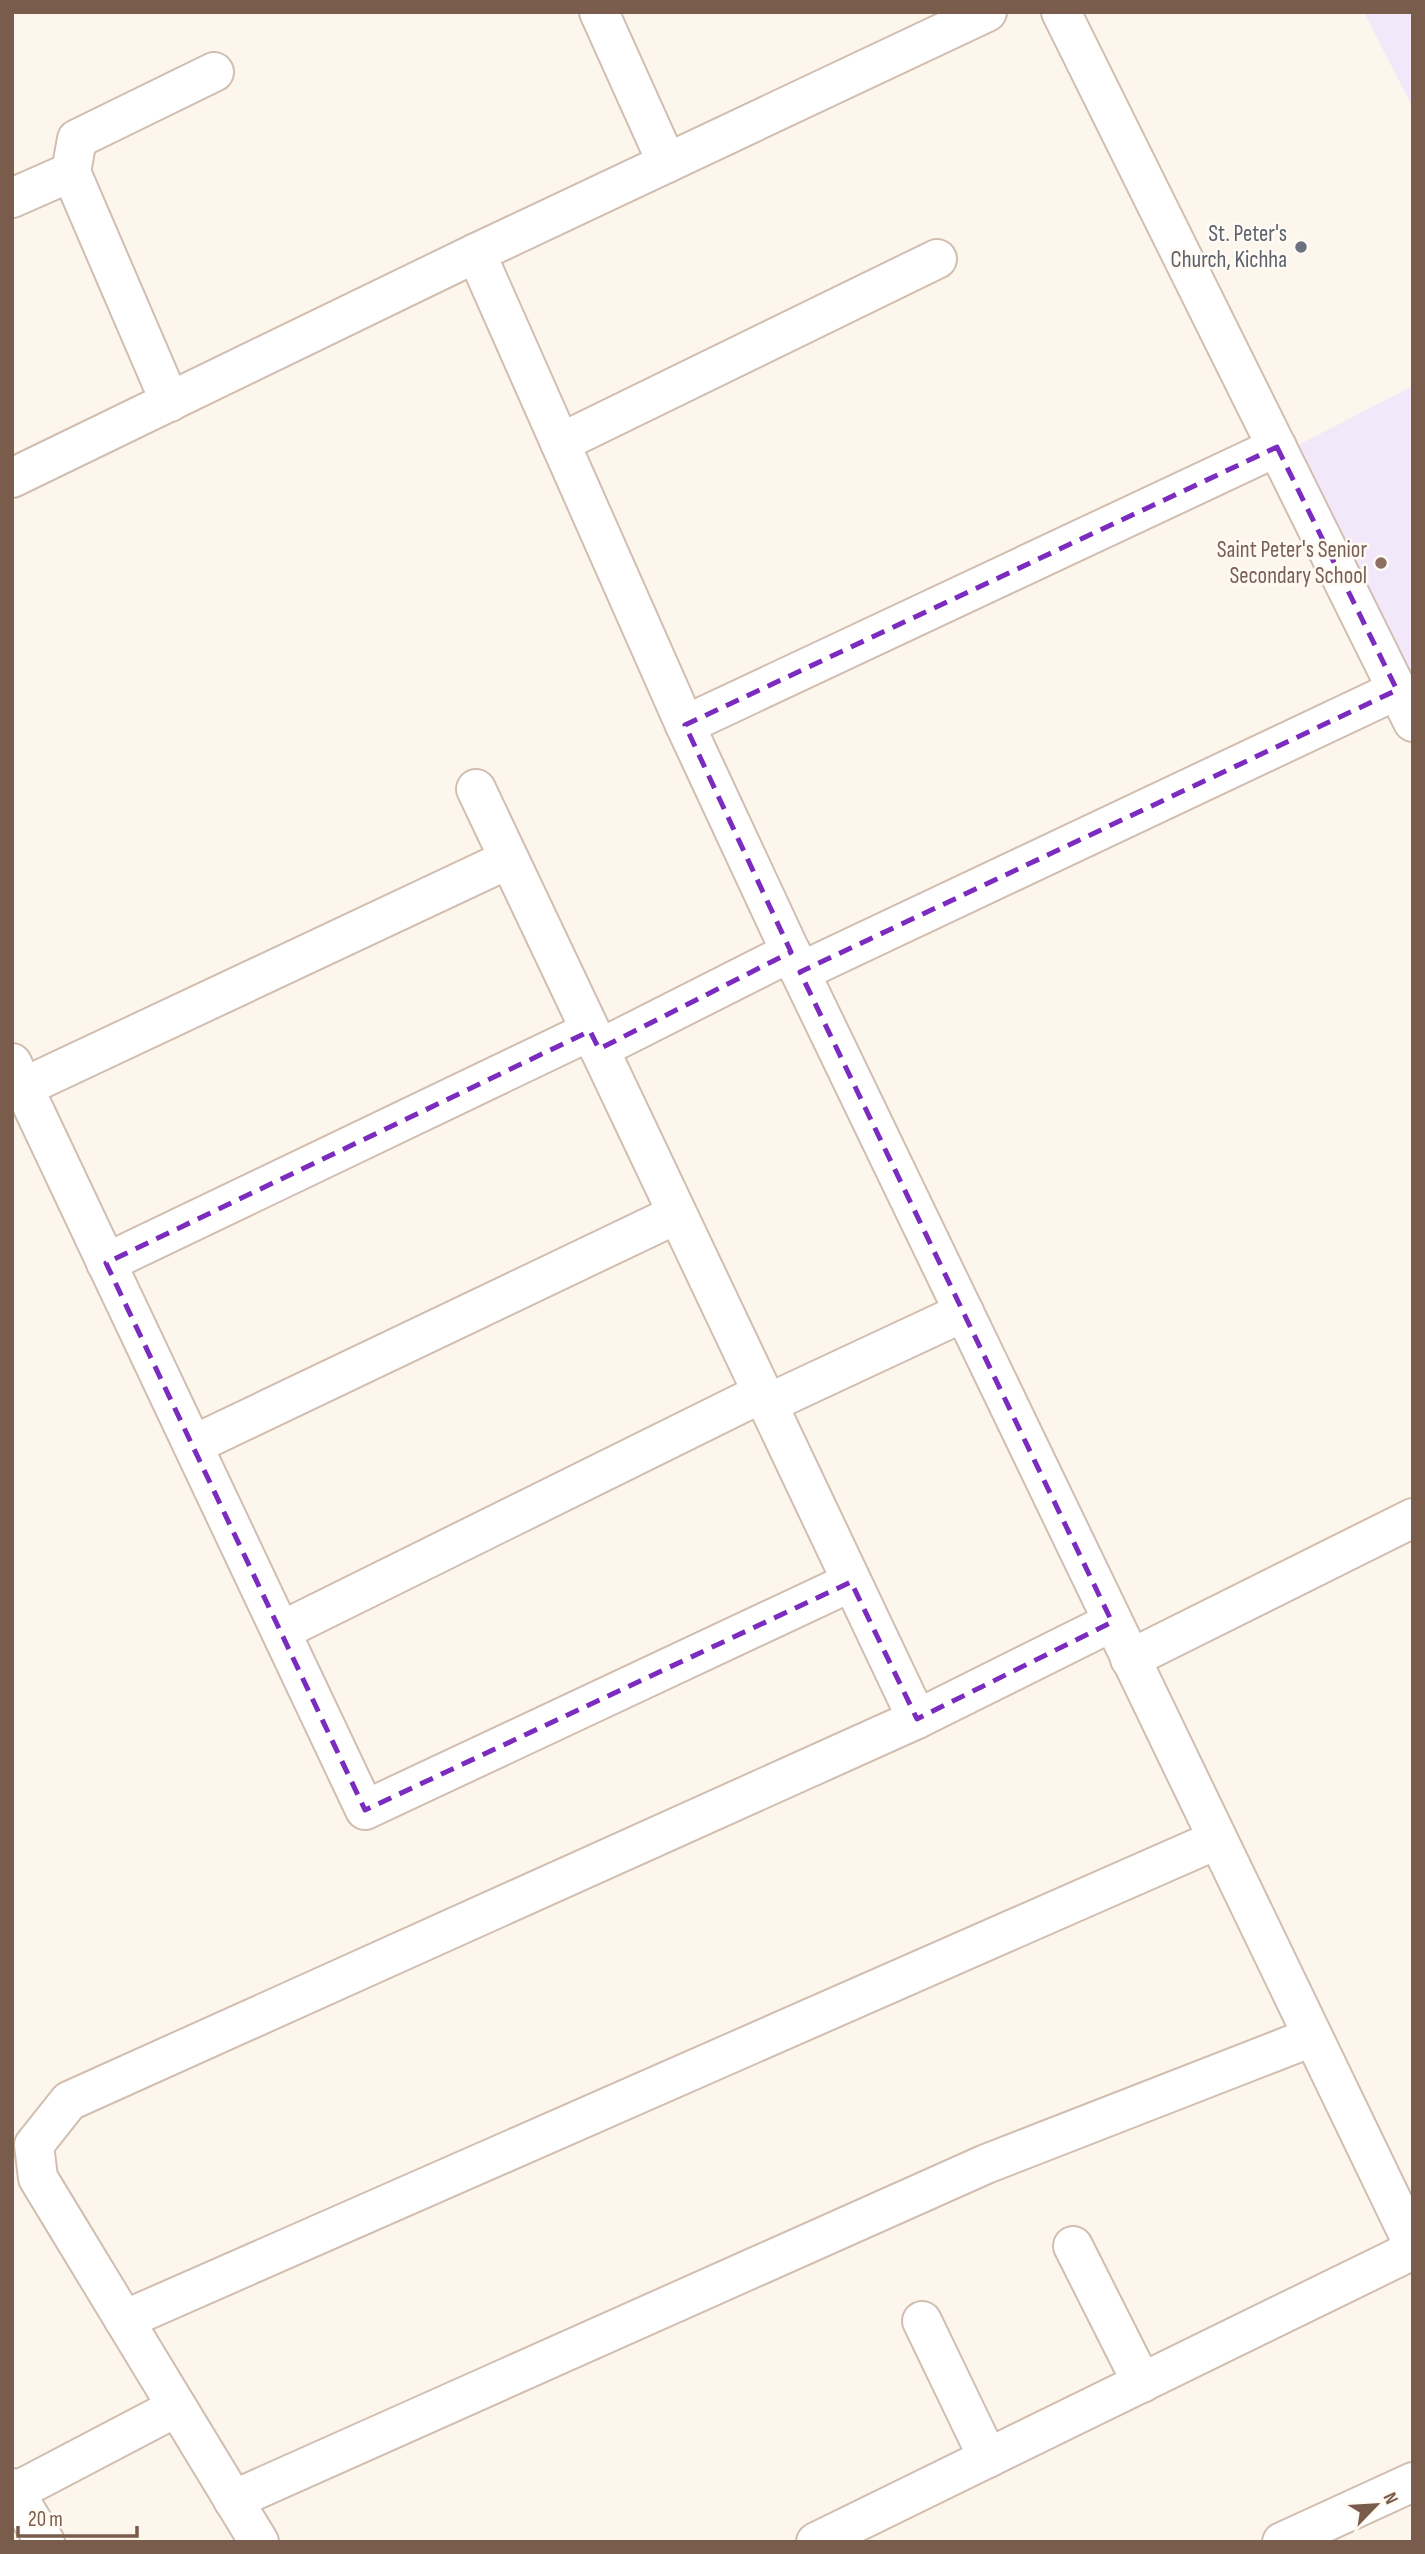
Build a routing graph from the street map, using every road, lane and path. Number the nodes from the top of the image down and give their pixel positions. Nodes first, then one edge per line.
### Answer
1 (599, 12) edge
2 (987, 12) edge
3 (1061, 12) edge
4 (214, 72) dead end
5 (667, 163) junction
6 (71, 172) junction
7 (12, 198) edge
8 (476, 253) junction
9 (937, 259) dead end
10 (170, 402) junction
11 (559, 443) junction
12 (1277, 447) junction
13 (12, 478) edge
14 (1405, 706) edge
15 (685, 725) junction
16 (476, 789) dead end
17 (509, 859) junction
18 (796, 962) junction
19 (595, 1040) junction
20 (18, 1075) edge
21 (677, 1214) junction
22 (106, 1263) junction
23 (964, 1312) junction
24 (764, 1398) junction
25 (193, 1445) junction
26 (1413, 1518) edge
27 (851, 1582) junction
28 (1112, 1622) junction
29 (281, 1631) junction
30 (1130, 1659) junction
31 (916, 1718) junction
32 (1216, 1840) junction
33 (1312, 2036) junction
34 (1413, 2244) edge
35 (1073, 2246) dead end
36 (1413, 2250) edge
37 (124, 2320) junction
38 (922, 2321) dead end
39 (1142, 2383) junction
40 (177, 2407) junction
41 (988, 2458) junction
42 (1413, 2482) edge
43 (13, 2490) edge
44 (233, 2500) junction
45 (45, 2542) edge
46 (259, 2542) edge
47 (816, 2542) edge
48 (1282, 2542) edge

1 - 5 street
2 - 5 street
3 - 12 street
4 - 6 street
5 - 8 street
6 - 7 street
6 - 10 street
8 - 10 street
8 - 11 street
9 - 11 street
10 - 13 street
11 - 15 street
12 - 14 street
12 - 15 street
14 - 18 street
15 - 18 street
16 - 17 street
17 - 19 street
17 - 20 street
18 - 19 street
18 - 23 street
19 - 21 street
19 - 22 street
20 - 22 street
21 - 24 street
21 - 25 street
22 - 25 street
23 - 24 street
23 - 28 street
24 - 27 street
24 - 29 street
25 - 29 street
26 - 30 street
27 - 29 street
27 - 31 street
28 - 30 street
28 - 31 street
30 - 32 street
31 - 37 street
32 - 33 street
32 - 37 street
33 - 34 street
33 - 44 street
35 - 39 street
36 - 39 street
37 - 40 street
38 - 41 street
39 - 41 street
40 - 43 street
40 - 44 street
41 - 47 street
42 - 48 street
43 - 45 street
44 - 46 street

